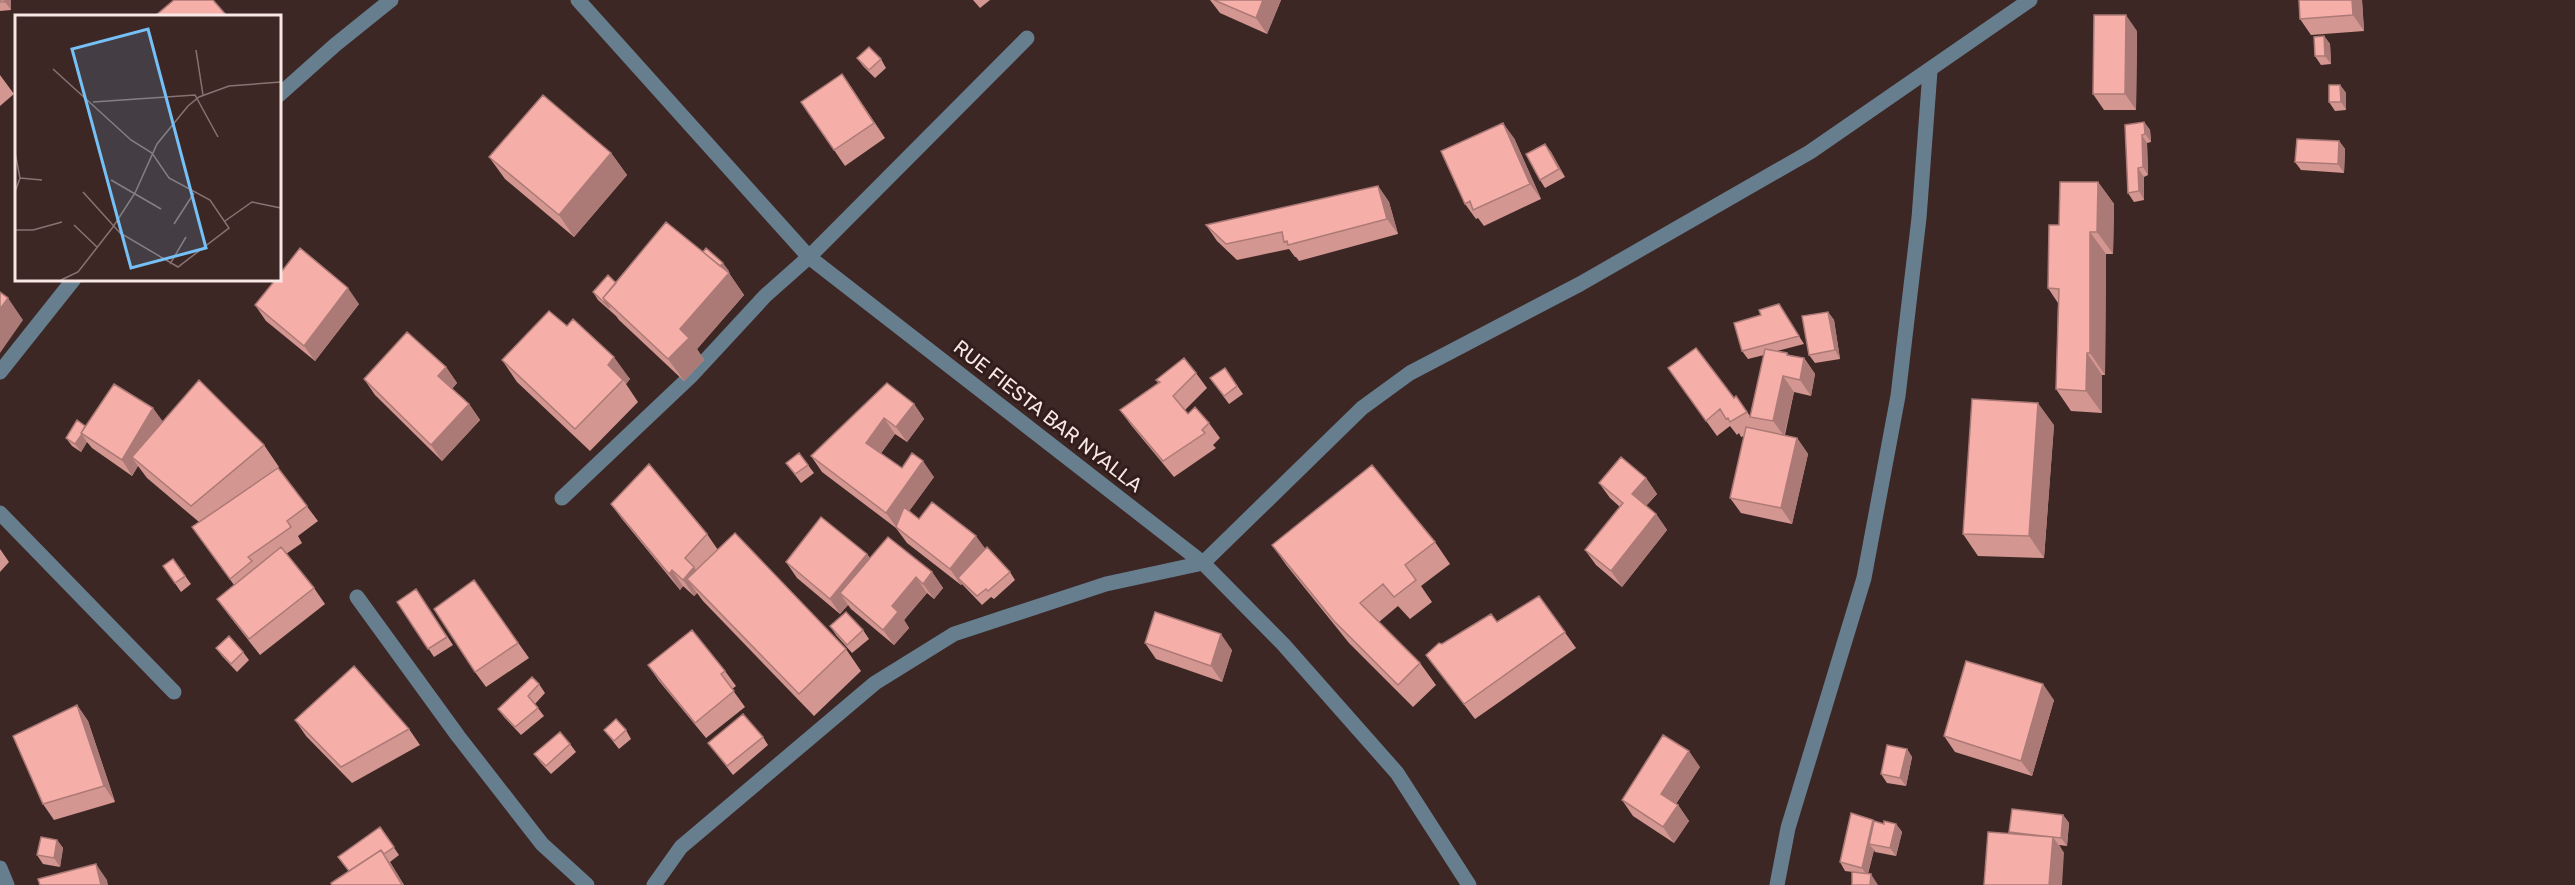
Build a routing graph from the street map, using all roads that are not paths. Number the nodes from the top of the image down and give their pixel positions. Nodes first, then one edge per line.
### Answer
1 (391, 0) edge
2 (578, 0) edge
3 (2030, 0) edge
4 (1027, 38) dead end
5 (1930, 71) junction
6 (280, 94) edge
7 (809, 257) junction
8 (73, 280) edge
9 (0, 372) edge
10 (562, 498) dead end
11 (0, 513) edge
12 (1203, 563) junction
13 (357, 597) dead end
14 (174, 692) dead end
15 (0, 868) edge
16 (7, 885) edge
17 (587, 885) edge
18 (654, 885) edge
19 (1469, 885) edge
20 (1777, 885) edge

1 - 6 street
2 - 7 street, RUE FIESTA BAR NYALLA
3 - 5 street
4 - 7 street
5 - 12 street
5 - 20 street
7 - 10 street
7 - 12 street, RUE FIESTA BAR NYALLA
8 - 9 street
11 - 14 street
12 - 18 street
12 - 19 street, RUE FIESTA BAR NYALLA
13 - 17 street
15 - 16 street

